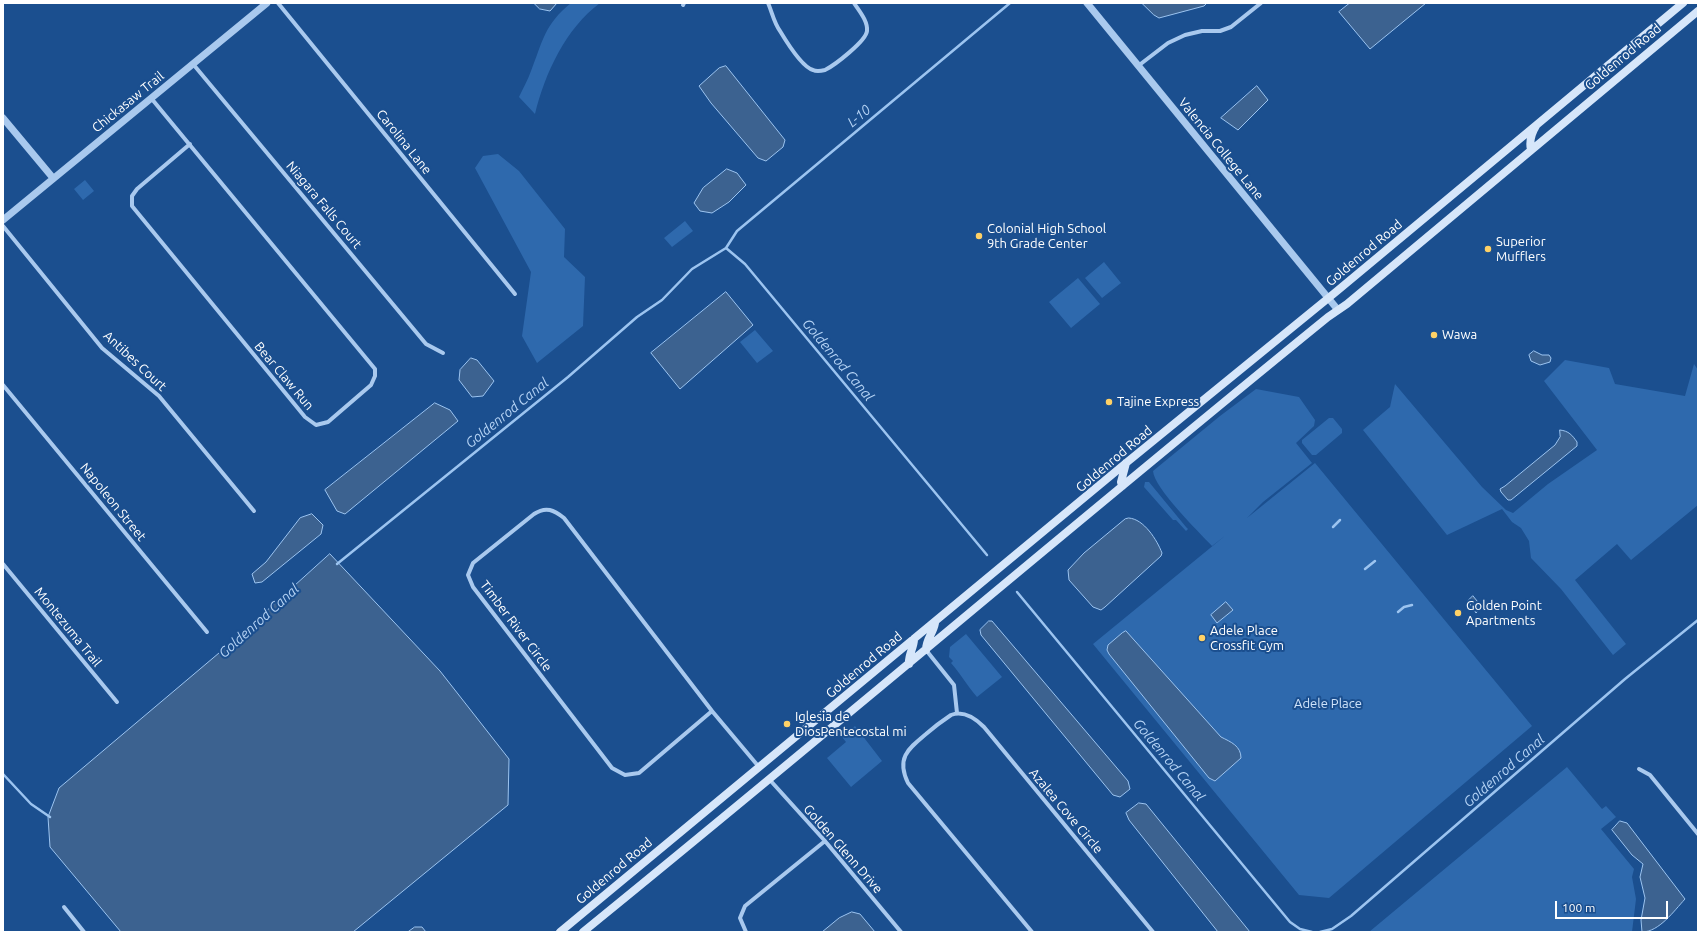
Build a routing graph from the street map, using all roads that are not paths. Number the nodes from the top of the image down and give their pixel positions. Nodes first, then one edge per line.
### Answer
1 (267, 3) edge
2 (278, 3) edge
3 (768, 3) edge
4 (854, 3) edge
5 (1087, 3) edge
6 (1260, 3) edge
7 (1683, 3) edge
8 (1698, 10) edge
9 (194, 64) junction
10 (1138, 66) junction
11 (151, 98) junction
12 (3, 118) edge
13 (1537, 124) junction
14 (190, 144) junction
15 (1531, 150) junction
16 (53, 178) junction
17 (3, 220) edge
18 (3, 226) edge
19 (515, 294) dead end
20 (1328, 298) junction
21 (1338, 310) junction
22 (443, 353) dead end
23 (3, 385) edge
24 (1126, 463) junction
25 (1122, 486) junction
26 (254, 511) dead end
27 (3, 564) edge
28 (936, 621) junction
29 (207, 632) dead end
30 (914, 639) junction
31 (926, 650) junction
32 (909, 664) junction
33 (117, 702) dead end
34 (712, 711) junction
35 (956, 713) junction
36 (759, 767) junction
37 (1638, 769) dead end
38 (769, 779) junction
39 (1698, 834) edge
40 (825, 841) junction
41 (64, 907) dead end
42 (84, 932) edge
43 (560, 932) edge
44 (583, 932) edge
45 (746, 932) edge
46 (901, 932) edge
47 (1032, 932) edge
48 (1153, 932) edge

1 - 9 street, Chickasaw Trail
2 - 19 street, Carolina Lane
3 - 4 street
5 - 10 street, Valencia College Lane
6 - 10 street
7 - 13 main road, Goldenrod Road
8 - 15 main road, Goldenrod Road
9 - 11 street, Chickasaw Trail
9 - 22 street, Niagara Falls Court
10 - 20 street, Valencia College Lane
11 - 14 street, Bear Claw Run
11 - 16 street, Chickasaw Trail
12 - 16 street
13 - 15 main road
13 - 20 main road, Goldenrod Road
14 - 14 street, Bear Claw Run
15 - 21 main road, Goldenrod Road
16 - 17 street, Chickasaw Trail
18 - 26 street, Antibes Court
20 - 21 street, Valencia College Lane
20 - 24 main road, Goldenrod Road
21 - 25 main road, Goldenrod Road
23 - 29 street, Napoleon Street
24 - 25 main road
24 - 28 main road, Goldenrod Road
25 - 31 main road, Goldenrod Road
27 - 33 street, Montezuma Trail
28 - 30 main road, Goldenrod Road
28 - 31 main road
30 - 32 main road
30 - 36 main road, Goldenrod Road
31 - 32 main road, Goldenrod Road
31 - 35 street
32 - 38 main road, Goldenrod Road
34 - 34 street, Timber River Circle
34 - 36 street, Timber River Circle
35 - 47 street
35 - 48 street, Azalea Cove Circle
36 - 43 main road, Goldenrod Road
37 - 39 street
38 - 40 street, Golden Glenn Drive
38 - 44 main road, Goldenrod Road
40 - 45 street
40 - 46 street, Golden Glenn Drive
41 - 42 street

